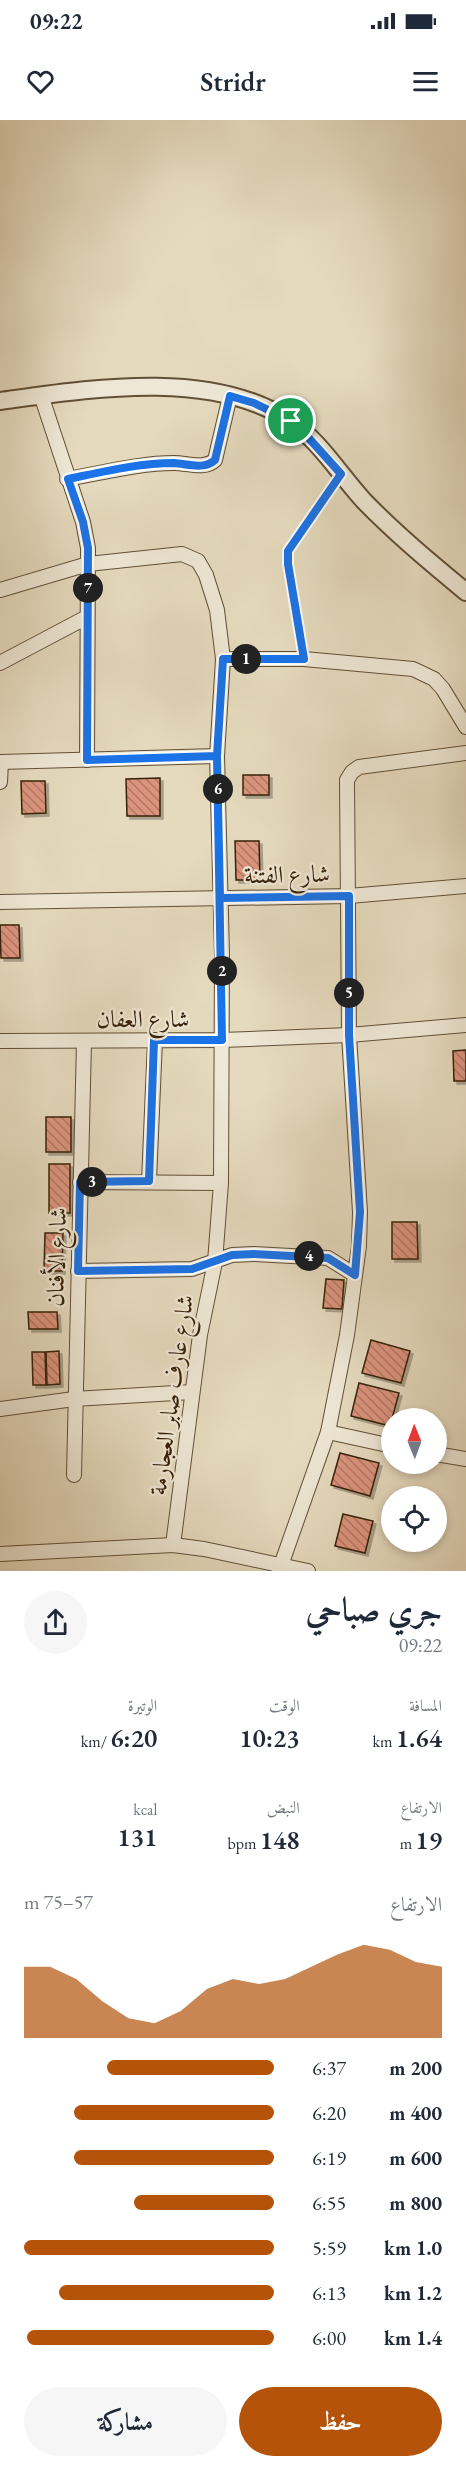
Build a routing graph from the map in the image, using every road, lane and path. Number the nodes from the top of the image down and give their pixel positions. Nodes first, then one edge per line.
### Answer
1 (41, 395) junction
2 (230, 396) junction
3 (0, 401) edge
4 (341, 474) junction
5 (68, 479) junction
6 (88, 564) junction
7 (0, 591) edge
8 (466, 592) edge
9 (87, 617) junction
10 (223, 659) junction
11 (304, 659) junction
12 (0, 663) edge
13 (466, 727) edge
14 (466, 753) edge
15 (217, 756) junction
16 (87, 760) junction
17 (0, 762) edge
18 (0, 782) edge
19 (466, 886) edge
20 (349, 896) junction
21 (220, 898) junction
22 (0, 902) edge
23 (466, 1025) edge
24 (349, 1035) junction
25 (154, 1040) junction
26 (222, 1040) junction
27 (0, 1041) edge
28 (84, 1041) junction
29 (149, 1181) junction
30 (80, 1182) junction
31 (221, 1183) junction
32 (215, 1262) junction
33 (78, 1271) junction
34 (355, 1275) junction
35 (192, 1392) junction
36 (74, 1399) junction
37 (0, 1408) edge
38 (328, 1432) junction
39 (381, 1444) edge
40 (447, 1456) edge
41 (466, 1460) edge
42 (74, 1475) dead end
43 (172, 1545) junction
44 (0, 1554) edge
45 (280, 1568) edge
46 (308, 1571) edge

1 - 2 street
1 - 3 street
1 - 5 street
2 - 4 street
2 - 5 street
4 - 8 street
4 - 11 lane
5 - 6 street
6 - 7 street, شارع عارف صابر العجارمة
6 - 9 street
6 - 10 street, شارع عارف صابر العجارمة
9 - 12 street
9 - 16 street
10 - 11 street
10 - 15 street, شارع عارف صابر العجارمة
11 - 13 street
14 - 20 street
15 - 16 street
15 - 21 street, شارع عارف صابر العجارمة
16 - 17 street
17 - 18 street
19 - 20 street, شارع الفتنة
20 - 21 street, شارع الفتنة
20 - 24 street
21 - 22 street, شارع الفتنة
21 - 26 street, شارع عارف صابر العجارمة
23 - 24 street, شارع العفان
24 - 26 street, شارع العفان
24 - 34 street
25 - 26 street, شارع العفان
25 - 28 street, شارع العفان
25 - 29 street
26 - 31 street, شارع عارف صابر العجارمة
27 - 28 street, شارع العفان
28 - 30 street, شارع الأفنان
29 - 30 street
29 - 31 street
30 - 33 street, شارع الأفنان
31 - 32 street, شارع عارف صابر العجارمة
32 - 33 street
32 - 34 street
32 - 35 street, شارع عارف صابر العجارمة
33 - 36 street, شارع الأفنان
34 - 38 street
35 - 36 street
35 - 43 street, شارع عارف صابر العجارمة
36 - 37 street
36 - 42 street, شارع الأفنان
38 - 39 street
38 - 45 street
40 - 41 street
43 - 44 street
43 - 45 street
45 - 46 street

